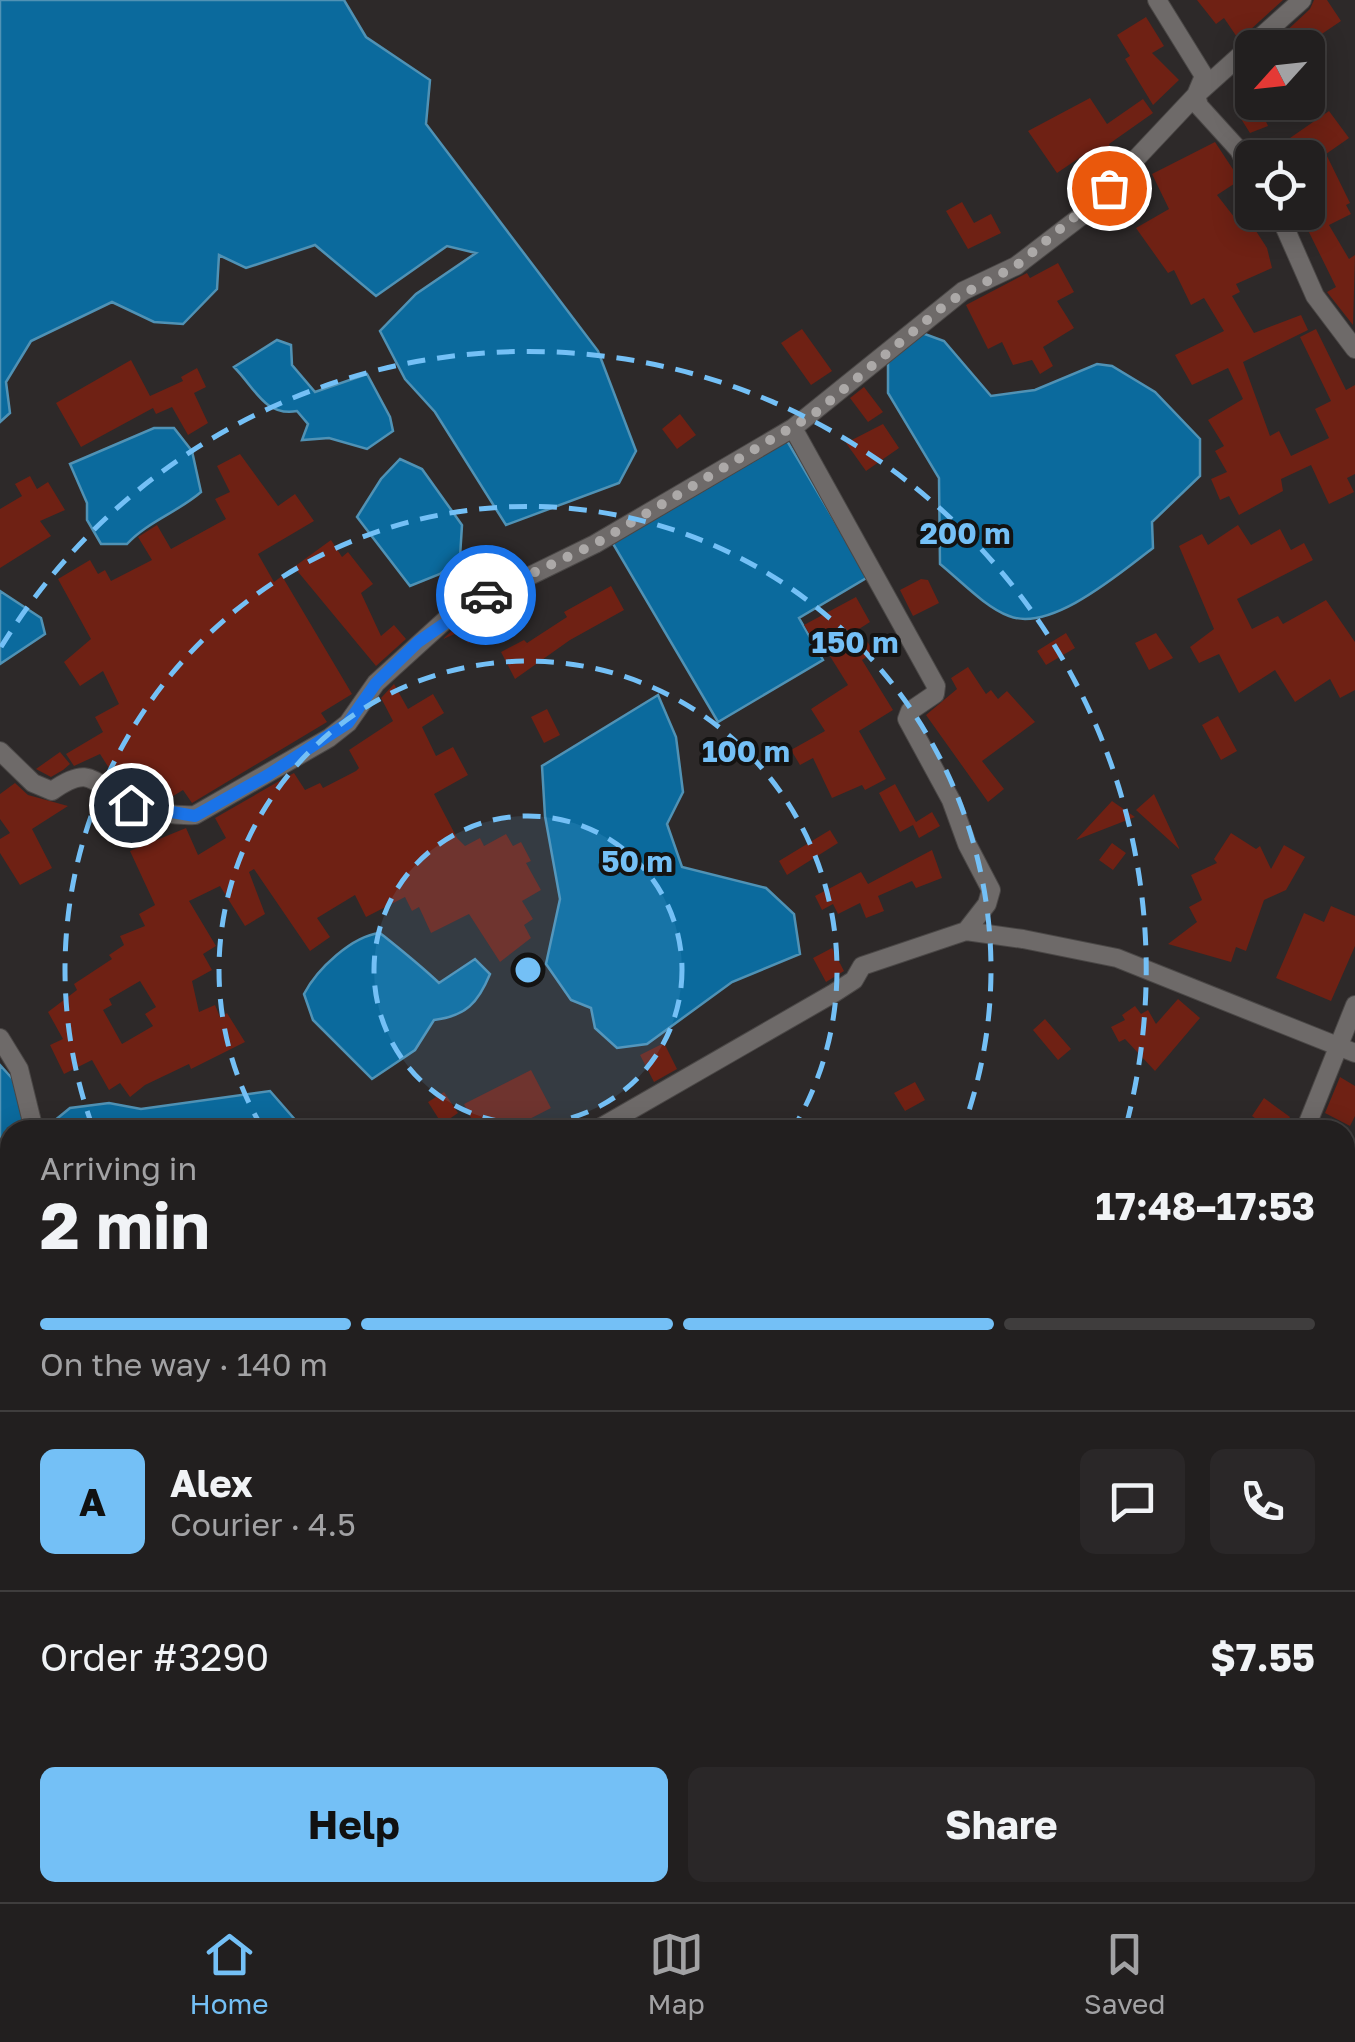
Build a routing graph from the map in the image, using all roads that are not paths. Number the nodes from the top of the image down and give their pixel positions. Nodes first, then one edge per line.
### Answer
1 (1157, 0) edge
2 (1302, 0) edge
3 (1196, 95) junction
4 (1235, 146) edge
5 (1286, 230) edge
6 (1355, 350) edge
7 (793, 428) junction
8 (0, 751) edge
9 (966, 931) junction
10 (1355, 1005) edge
11 (0, 1038) edge
12 (1348, 1049) edge
13 (32, 1120) edge
14 (613, 1120) edge
15 (1310, 1120) edge

1 - 3 street
2 - 3 street
3 - 4 street
3 - 7 street
5 - 6 street
7 - 8 street
7 - 9 street
9 - 12 street
9 - 14 street
10 - 12 street
11 - 13 street
12 - 15 street

